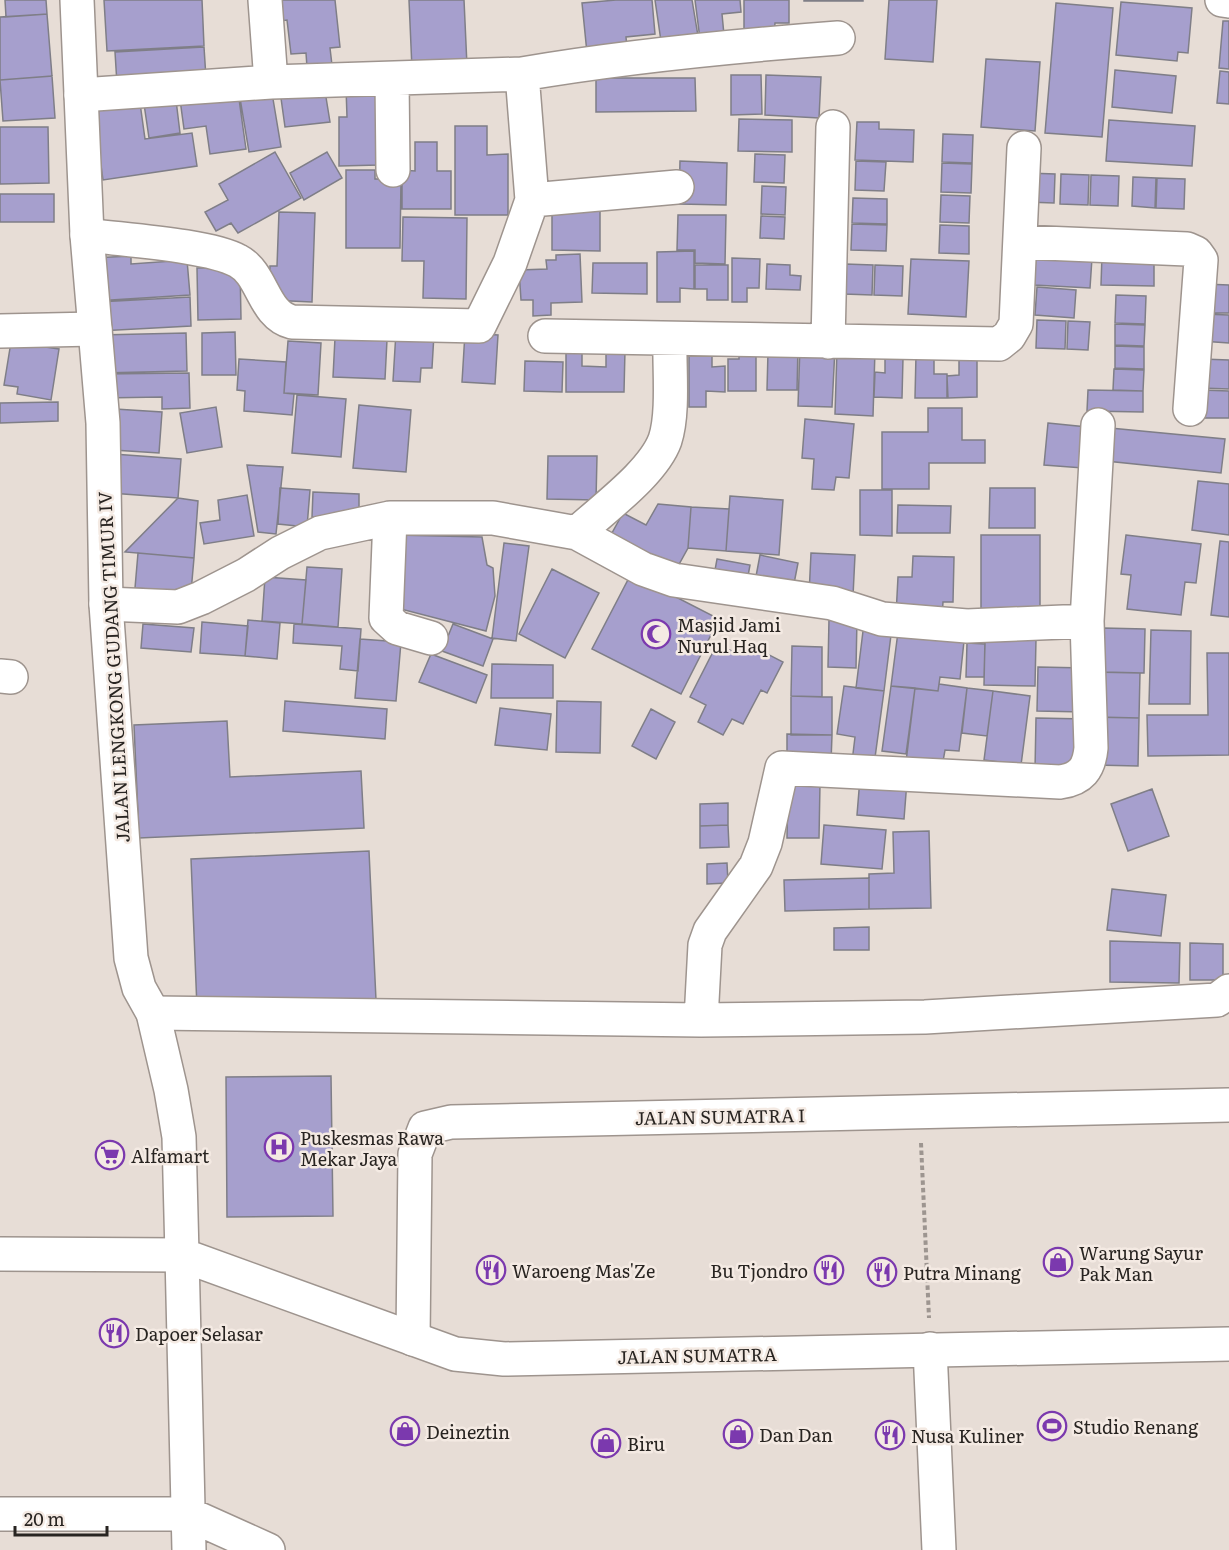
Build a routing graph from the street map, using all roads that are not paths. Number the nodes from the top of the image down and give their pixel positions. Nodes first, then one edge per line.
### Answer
1 (77, 0) edge
2 (265, 0) edge
3 (1222, 0) edge
4 (1229, 1) edge
5 (838, 38) dead end
6 (522, 74) junction
7 (392, 79) junction
8 (271, 82) junction
9 (81, 95) junction
10 (833, 127) dead end
11 (1024, 148) dead end
12 (393, 170) dead end
13 (677, 187) dead end
14 (532, 200) junction
15 (87, 235) junction
16 (1020, 242) junction
17 (95, 329) junction
18 (0, 331) edge
19 (545, 336) dead end
20 (670, 339) junction
21 (828, 342) junction
22 (1190, 409) dead end
23 (1098, 425) dead end
24 (390, 518) junction
25 (577, 533) junction
26 (106, 604) junction
27 (1087, 621) junction
28 (431, 638) dead end
29 (1229, 991) edge
30 (153, 1013) junction
31 (701, 1020) junction
32 (1229, 1105) edge
33 (0, 1254) edge
34 (182, 1255) junction
35 (413, 1339) junction
36 (1229, 1344) edge
37 (930, 1349) junction
38 (0, 1514) edge
39 (188, 1514) junction
40 (189, 1550) edge
41 (268, 1550) edge
42 (939, 1550) edge

1 - 9 street, JALAN LENGKONG GUDANG TIMUR IV
2 - 8 street
3 - 4 street
5 - 6 street
6 - 7 street
6 - 14 street
7 - 8 street
7 - 12 street
8 - 9 street
9 - 15 street, JALAN LENGKONG GUDANG TIMUR IV
10 - 21 street
11 - 16 street
13 - 14 street
14 - 15 street
15 - 17 street, JALAN LENGKONG GUDANG TIMUR IV
16 - 21 street
16 - 22 street
17 - 18 street
17 - 26 street, JALAN LENGKONG GUDANG TIMUR IV
19 - 20 street
20 - 21 street
20 - 25 street
23 - 27 street
24 - 25 street
24 - 26 street
24 - 28 street
25 - 27 street
26 - 30 street, JALAN LENGKONG GUDANG TIMUR IV
27 - 31 street
29 - 31 street
30 - 31 street
30 - 34 street, JALAN LENGKONG GUDANG TIMUR IV
32 - 35 street, JALAN SUMATRA I
33 - 34 street, JALAN SUMATRA
34 - 35 street, JALAN SUMATRA
34 - 39 street, JALAN LENGKONG GUDANG TIMUR IV
35 - 37 street, JALAN SUMATRA
36 - 37 street, JALAN SUMATRA
37 - 42 street
38 - 39 street
39 - 40 street, JALAN LENGKONG GUDANG TIMUR IV
39 - 41 street

